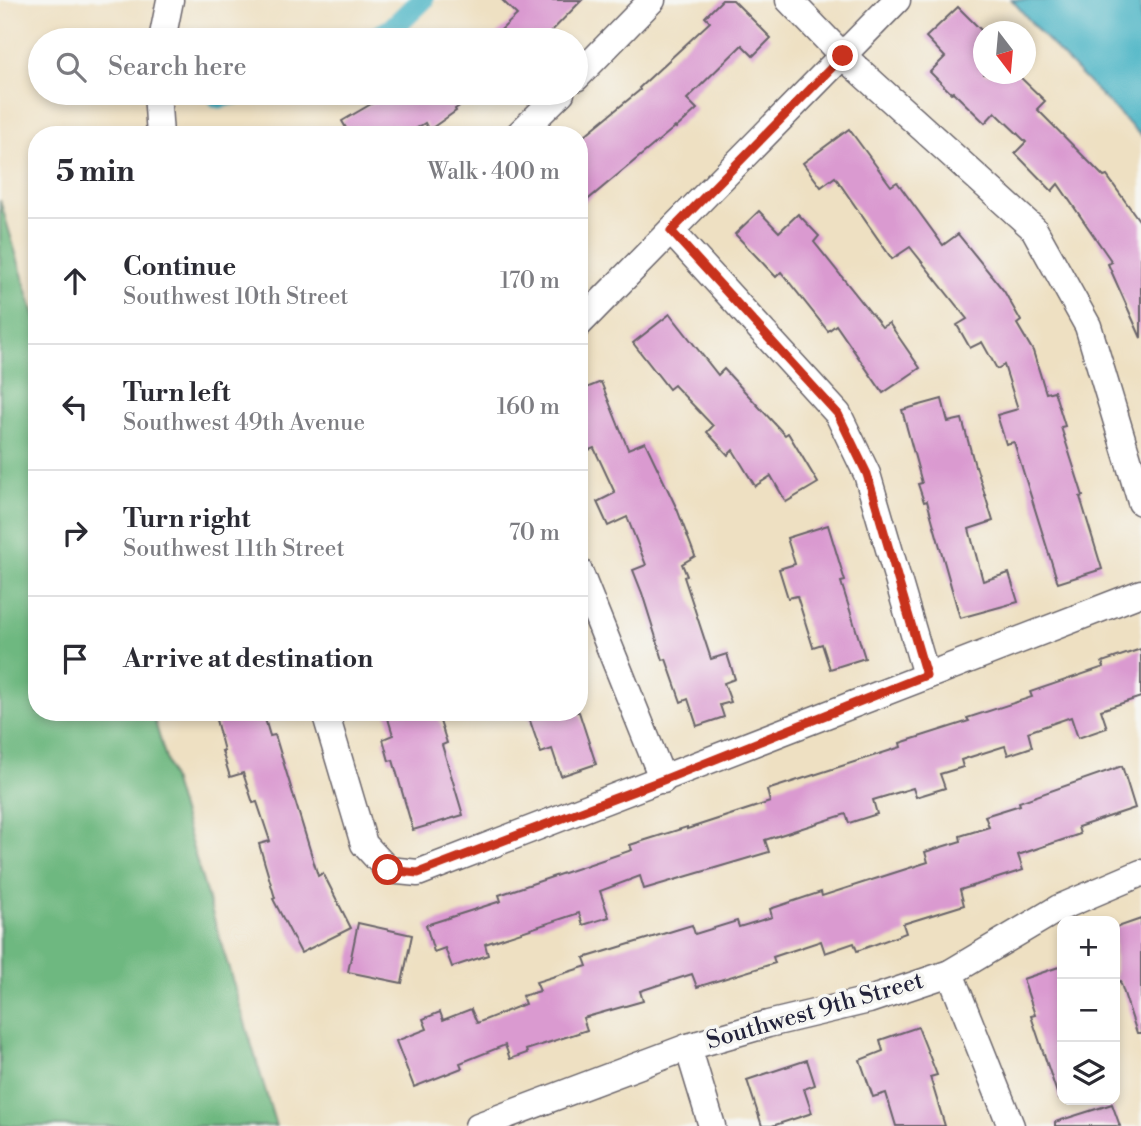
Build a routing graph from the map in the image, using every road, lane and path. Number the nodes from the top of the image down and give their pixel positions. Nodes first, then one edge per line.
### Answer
1 (170, 0) edge
2 (652, 0) edge
3 (789, 0) edge
4 (897, 0) edge
5 (164, 28) edge
6 (843, 56) junction
7 (588, 66) edge
8 (158, 105) edge
9 (549, 105) edge
10 (159, 126) edge
11 (527, 126) edge
12 (671, 231) junction
13 (588, 315) edge
14 (1141, 502) edge
15 (588, 593) edge
16 (1141, 593) edge
17 (926, 675) junction
18 (328, 721) edge
19 (663, 780) junction
20 (1141, 873) edge
21 (950, 973) junction
22 (688, 1047) junction
23 (478, 1126) edge
24 (712, 1126) edge
25 (1011, 1126) edge

1 - 5 street
2 - 7 street
3 - 6 street
4 - 6 street
6 - 12 street
6 - 14 street
8 - 10 street
9 - 11 street
12 - 13 street
12 - 17 street
15 - 19 street
16 - 17 street
17 - 19 street
18 - 19 street
20 - 21 street, Southwest 9th Street
21 - 22 street, Southwest 9th Street
21 - 25 street
22 - 23 street, Southwest 9th Street
22 - 24 street

